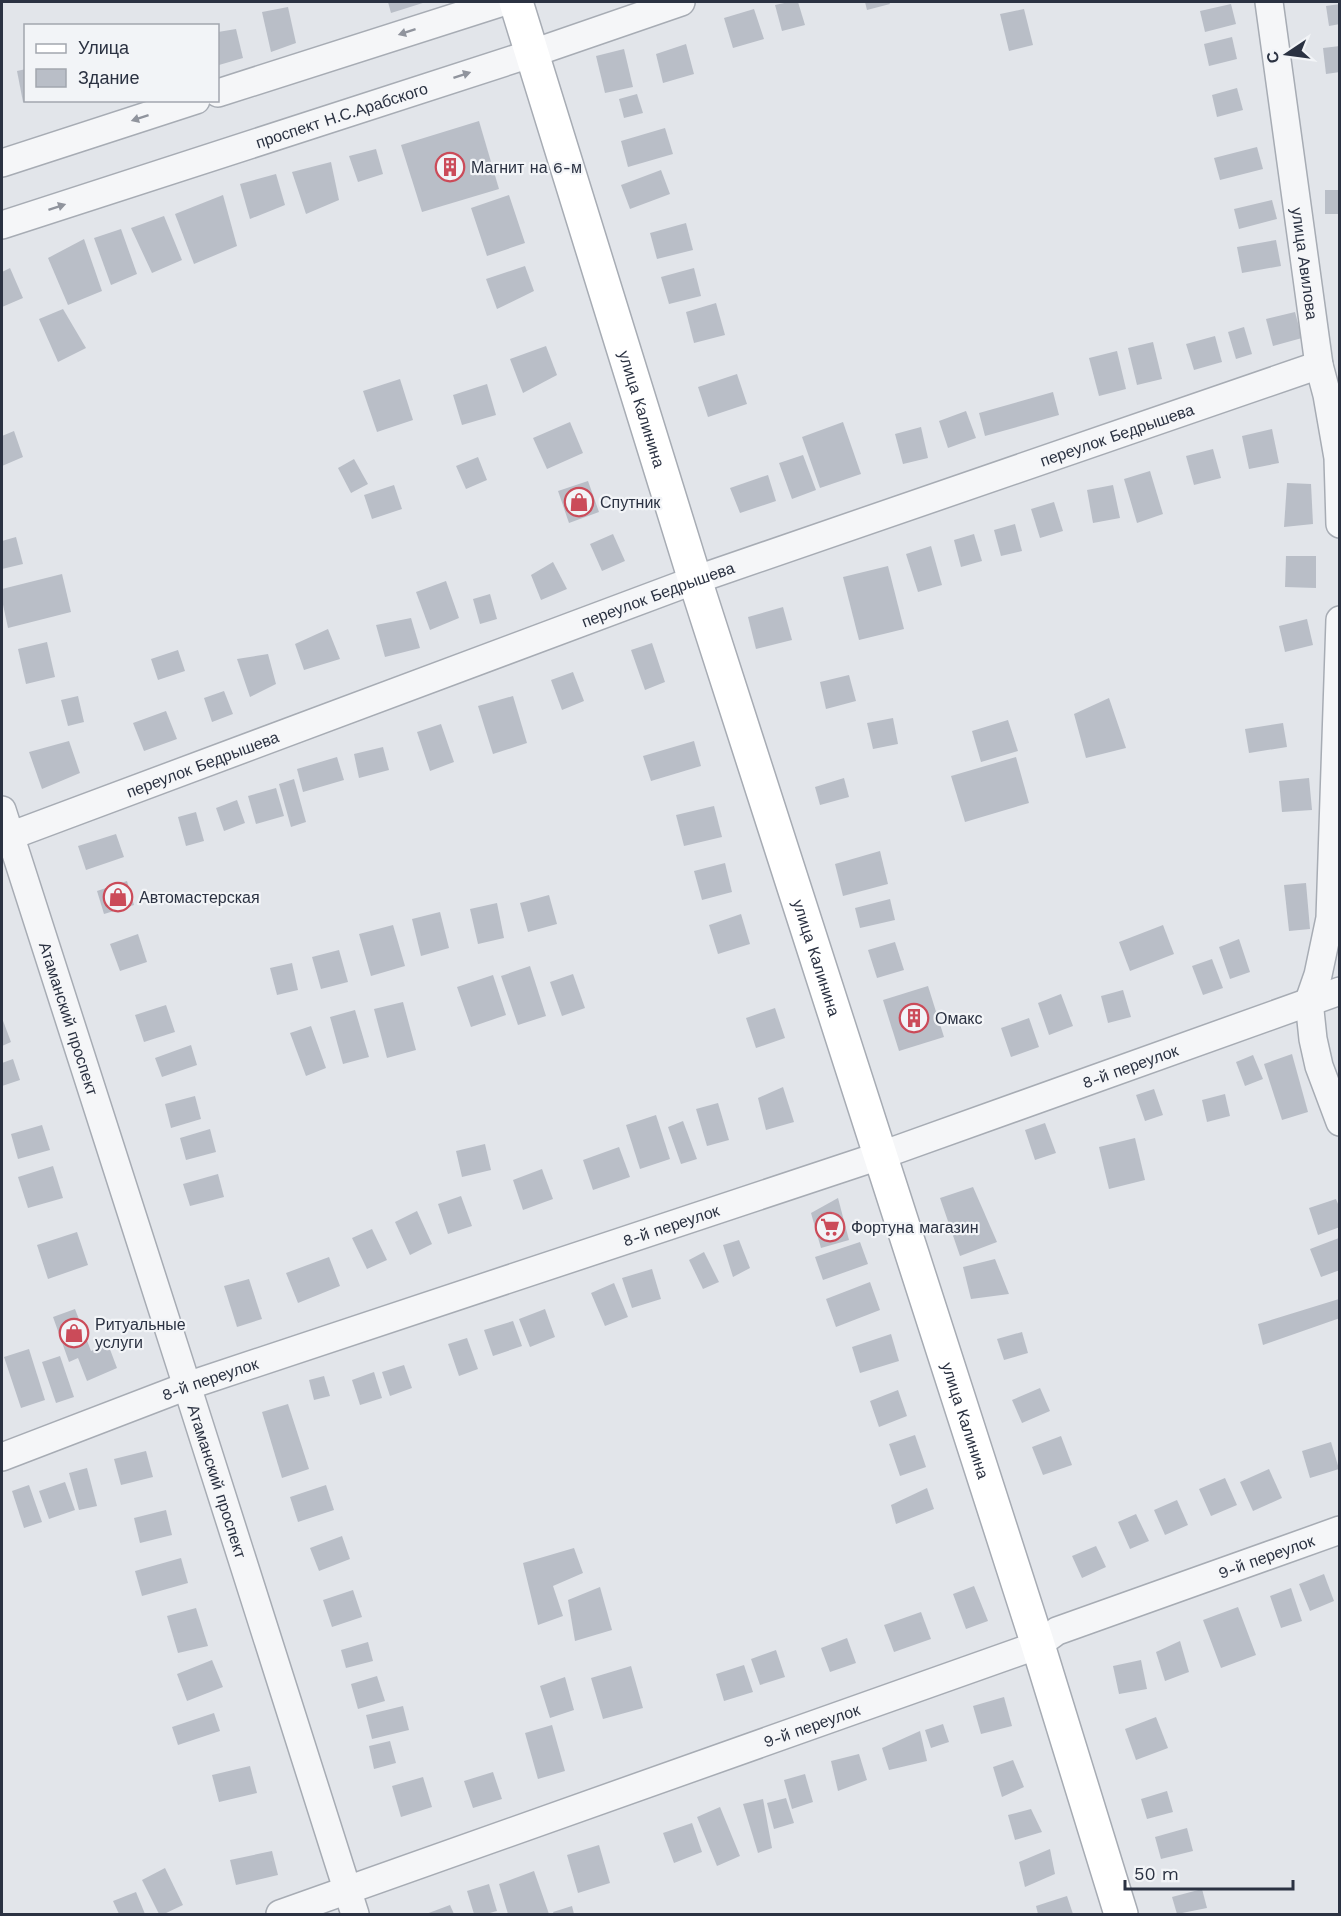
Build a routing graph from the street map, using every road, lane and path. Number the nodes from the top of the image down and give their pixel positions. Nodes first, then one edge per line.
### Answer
1 (503, 2) edge
2 (516, 2) edge
3 (681, 2) edge
4 (1269, 2) edge
5 (533, 53) junction
6 (219, 93) edge
7 (190, 102) edge
8 (2, 163) edge
9 (2, 225) edge
10 (1319, 365) junction
11 (1340, 524) edge
12 (695, 580) junction
13 (1340, 620) edge
14 (2, 810) edge
15 (6, 838) edge
16 (1340, 991) edge
17 (1309, 1001) junction
18 (1340, 1122) edge
19 (879, 1156) junction
20 (187, 1386) junction
21 (2, 1457) edge
22 (1340, 1530) edge
23 (1038, 1645) junction
24 (351, 1903) edge
25 (280, 1914) edge
26 (1121, 1914) edge

1 -> 6 street
2 - 5 main road, улица Калинина
3 - 5 street, проспект Н.С.Арабского
4 - 10 street, улица Авилова
9 -> 5 street, проспект Н.С.Арабского
5 - 12 main road, улица Калинина
7 -> 8 street
10 - 11 street, улица Авилова
10 - 12 street, переулок Бедрышева
12 - 15 street, переулок Бедрышева
12 - 19 main road, улица Калинина
13 - 17 street
14 - 15 street, Атаманский проспект
15 - 20 street, Атаманский проспект
16 - 17 street, 8-й переулок
17 - 18 street
17 - 19 street, 8-й переулок
19 - 20 street, 8-й переулок
19 - 23 main road, улица Калинина
20 - 21 street, 8-й переулок
20 - 24 street, Атаманский проспект
22 - 23 street, 9-й переулок
23 - 24 street, 9-й переулок
23 - 26 main road, улица Калинина
24 - 25 street, 9-й переулок

